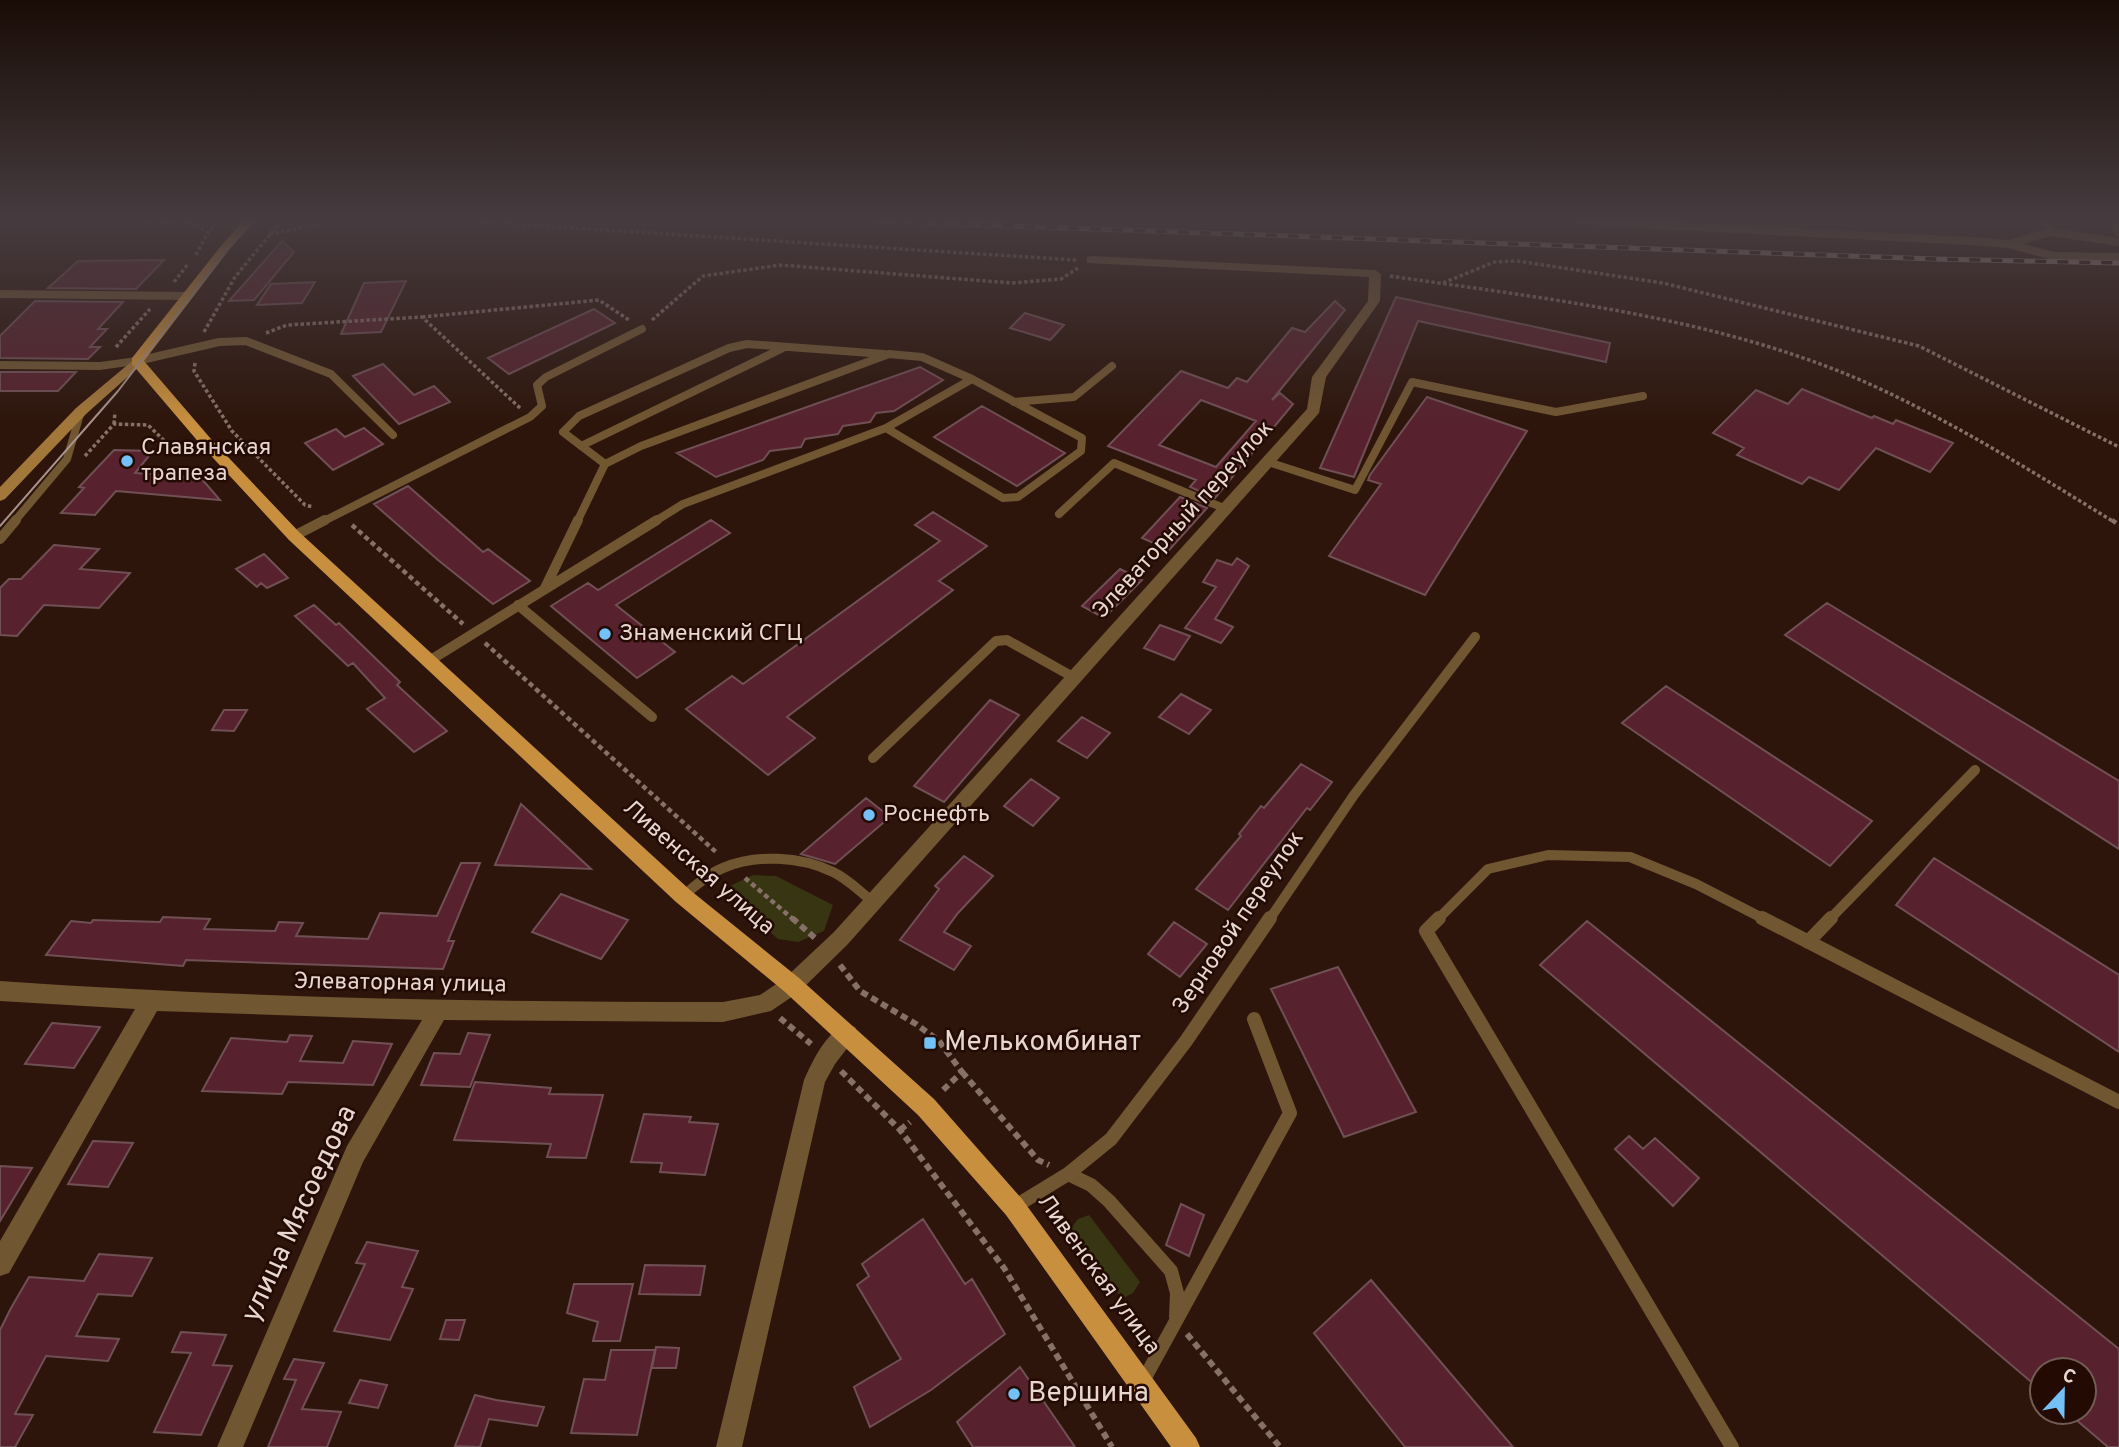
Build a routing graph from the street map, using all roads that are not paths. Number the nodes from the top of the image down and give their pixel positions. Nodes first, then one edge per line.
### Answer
1 (193, 289) edge
2 (1374, 289) edge
3 (0, 293) edge
4 (187, 296) junction
5 (642, 329) road end
6 (786, 347) junction
7 (889, 355) junction
8 (137, 361) junction
9 (0, 365) edge
10 (1112, 366) dead end
11 (972, 379) junction
12 (1643, 396) dead end
13 (1014, 402) junction
14 (81, 411) junction
15 (886, 428) junction
16 (393, 435) dead end
17 (581, 446) junction
18 (1268, 462) junction
19 (605, 464) junction
20 (0, 496) edge
21 (1226, 509) junction
22 (1059, 514) dead end
23 (294, 536) junction
24 (0, 539) edge
25 (545, 589) junction
26 (518, 605) junction
27 (1475, 637) dead end
28 (429, 661) junction
29 (1073, 677) junction
30 (652, 717) dead end
31 (873, 758) dead end
32 (1975, 771) dead end
33 (683, 896) junction
34 (872, 901) junction
35 (1808, 942) junction
36 (792, 985) junction
37 (0, 991) edge
38 (150, 1003) junction
39 (437, 1013) junction
40 (1254, 1019) dead end
41 (847, 1034) junction
42 (2119, 1102) edge
43 (1068, 1174) junction
44 (1014, 1207) junction
45 (0, 1264) edge
46 (1176, 1320) junction
47 (1142, 1383) junction
48 (230, 1447) edge
49 (729, 1447) edge
50 (1187, 1447) edge
51 (1732, 1447) edge

1 - 4 main road
2 - 18 street, Элеваторный переулок
3 - 4 street
4 - 8 main road
5 - 23 lane
6 - 7 lane
6 - 17 lane
6 - 17 lane
7 - 11 lane
7 - 19 lane
8 - 9 street
8 - 14 street
8 - 16 lane
8 - 23 main road, Ливенская улица
10 - 13 lane
11 - 13 lane
11 - 15 lane
12 - 18 lane
13 - 15 lane
14 - 20 street
14 - 24 lane
15 - 25 lane
17 - 19 lane
18 - 21 street, Элеваторный переулок
19 - 25 lane
21 - 22 lane
21 - 29 street, Элеваторный переулок
23 - 28 main road, Ливенская улица
25 - 26 lane
26 - 28 lane
26 - 30 lane
27 - 43 lane, Зерновой переулок
28 - 33 main road, Ливенская улица
29 - 31 lane
29 - 34 street, Элеваторный переулок
32 - 35 lane
33 - 34 lane
33 - 36 main road, Ливенская улица
34 - 36 street, Элеваторный переулок
35 - 42 lane
35 - 51 lane
36 - 39 street, Элеваторная улица
36 - 41 main road, Ливенская улица
37 - 38 street, Элеваторная улица
38 - 39 street, Элеваторная улица
38 - 45 street
39 - 48 street, улица Мясоедова
40 - 46 lane
41 - 44 main road, Ливенская улица
41 - 49 street
43 - 44 lane, Зерновой переулок
43 - 46 lane
44 - 47 main road, Ливенская улица
46 - 47 lane
47 - 50 main road, Ливенская улица

